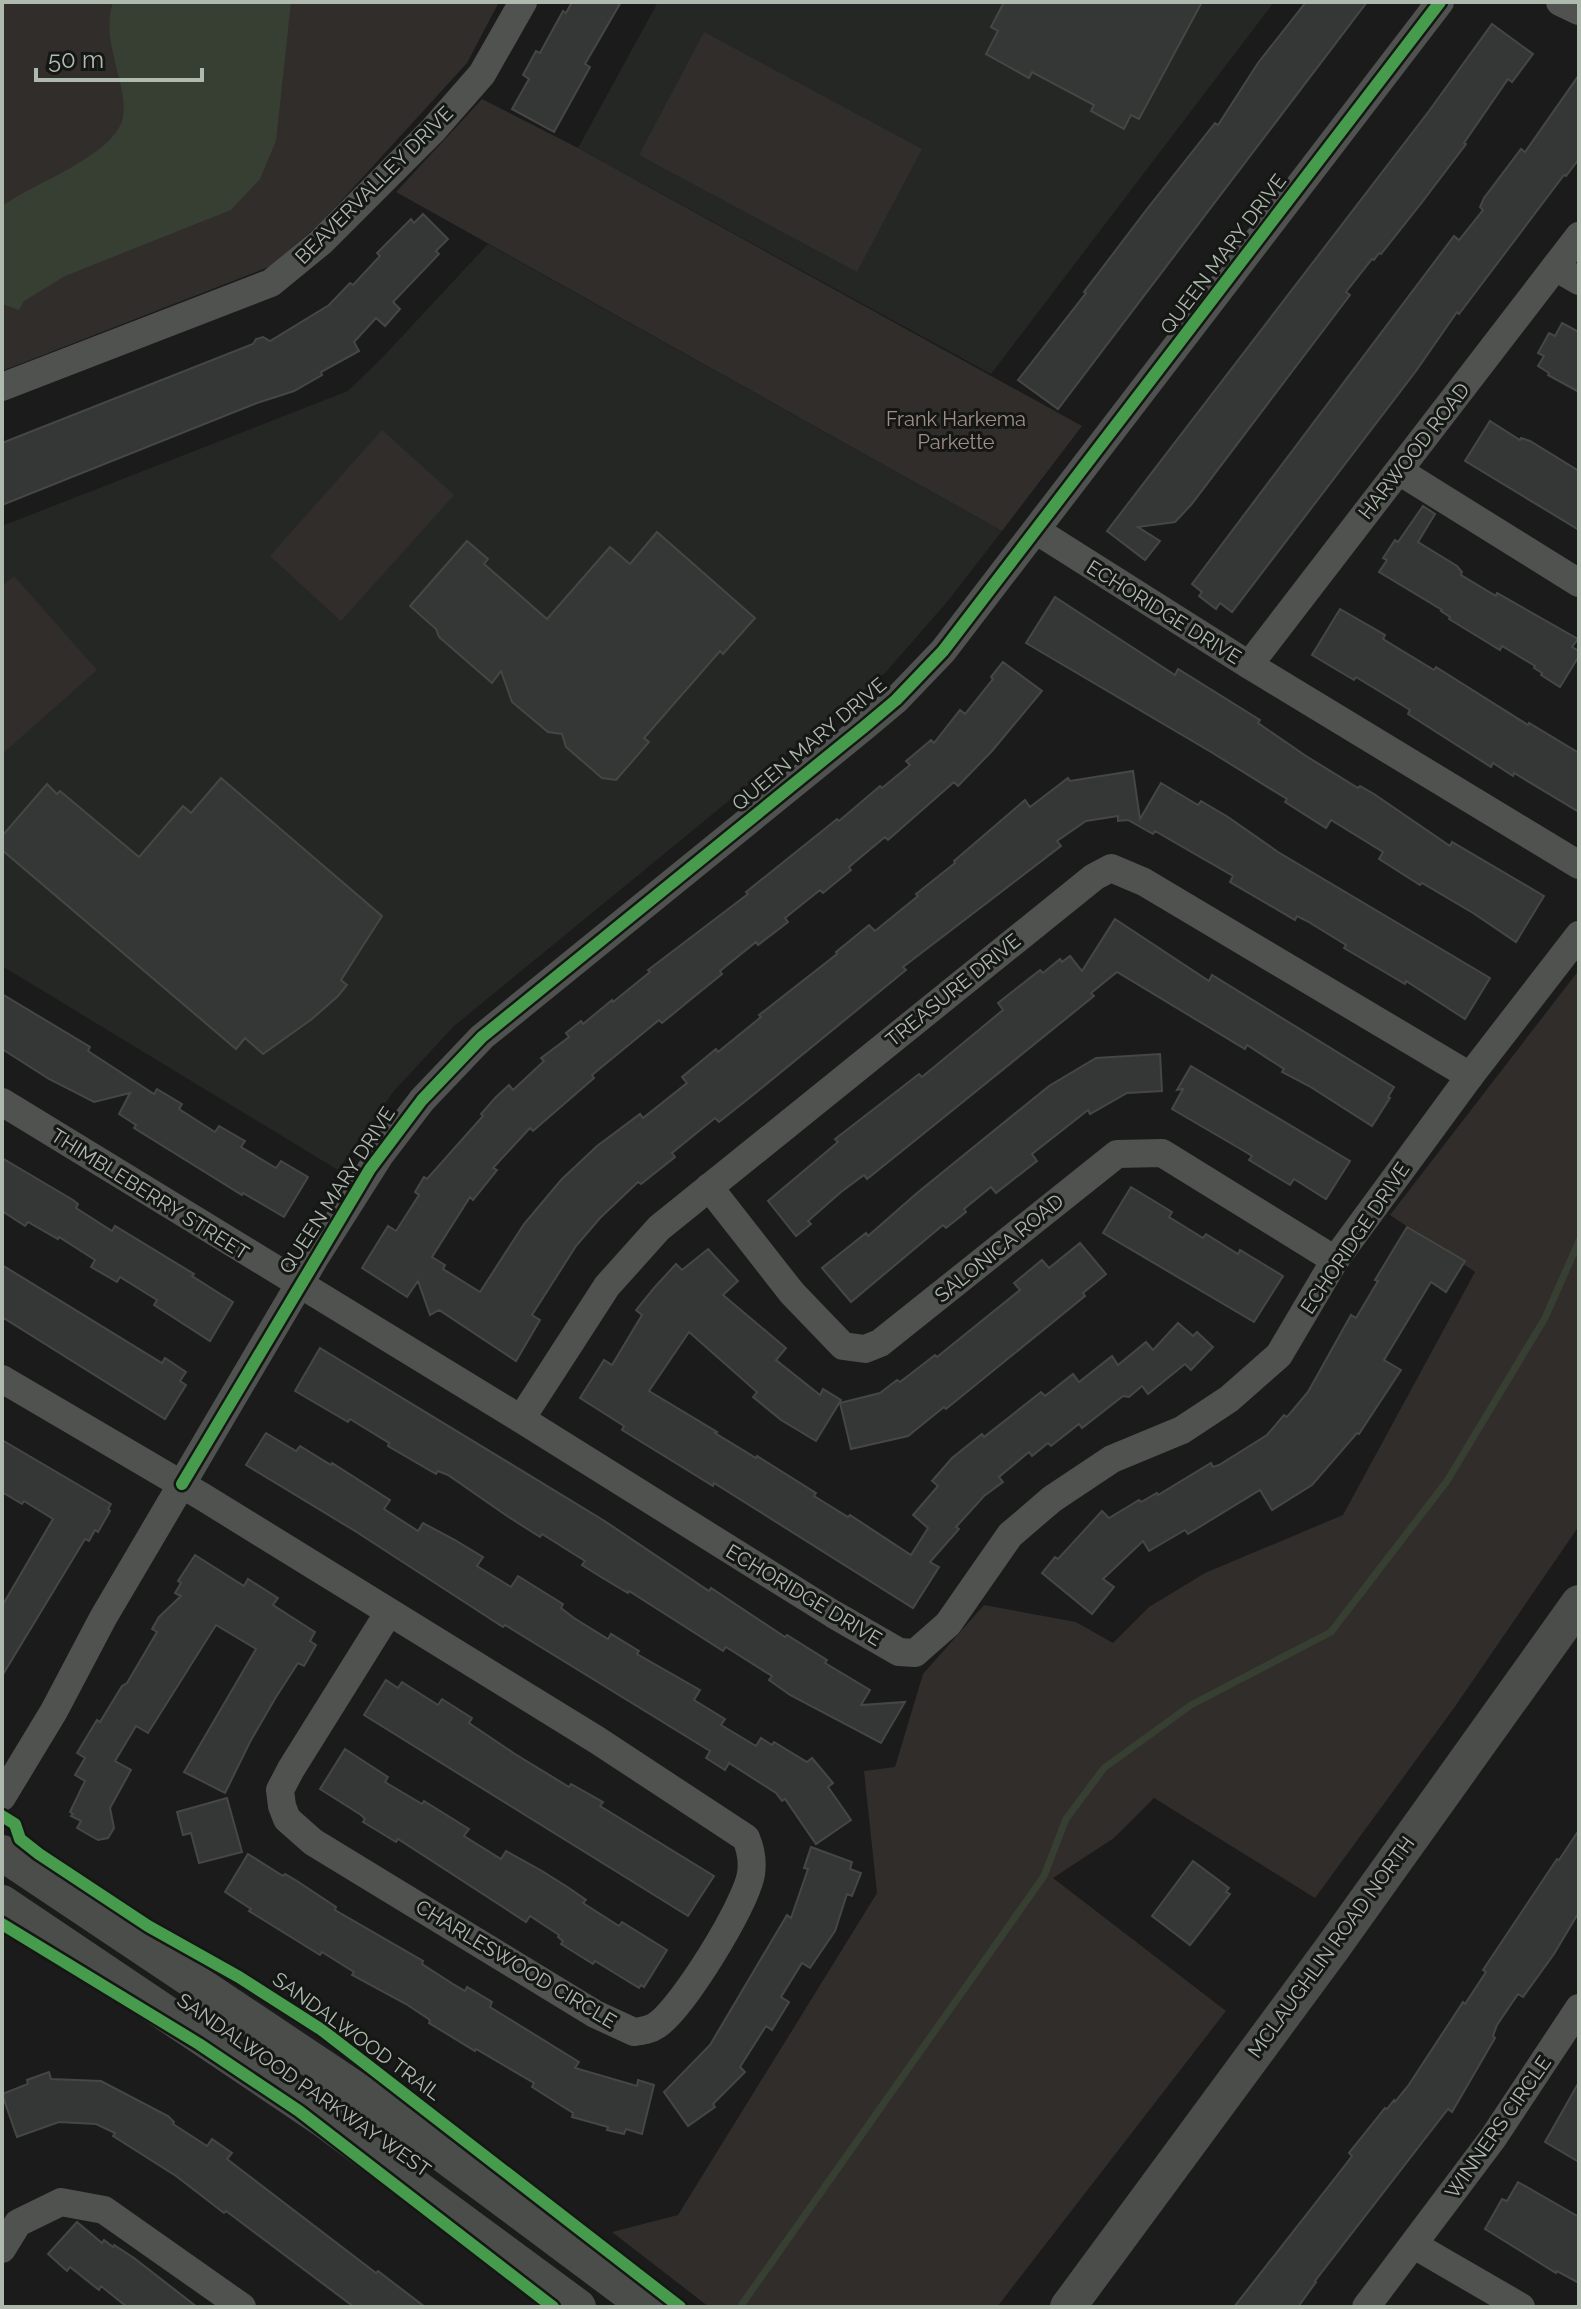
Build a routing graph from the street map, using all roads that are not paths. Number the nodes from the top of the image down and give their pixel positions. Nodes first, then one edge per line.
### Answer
1 (523, 2) edge
2 (1440, 2) edge
3 (1560, 2) edge
4 (1579, 11) edge
5 (1579, 236) edge
6 (1567, 274) edge
7 (2, 387) edge
8 (1399, 471) junction
9 (1037, 531) junction
10 (1579, 583) edge
11 (1249, 665) junction
12 (1579, 865) edge
13 (1579, 935) edge
14 (1470, 1076) junction
15 (2, 1102) edge
16 (709, 1187) junction
17 (1335, 1260) junction
18 (299, 1285) junction
19 (2, 1379) edge
20 (521, 1419) junction
21 (182, 1484) junction
22 (1579, 1603) edge
23 (389, 1612) junction
24 (2, 1797) edge
25 (2, 1853) edge
26 (2, 1903) edge
27 (1575, 2023) edge
28 (1414, 2245) junction
29 (2, 2249) edge
30 (1069, 2301) edge
31 (242, 2307) edge
32 (578, 2307) edge
33 (648, 2307) edge
34 (1366, 2307) edge
35 (1521, 2307) edge

1 - 7 street, BEAVERVALLEY DRIVE
2 - 9 street, QUEEN MARY DRIVE
3 - 4 street
5 - 6 street, HARWOOD ROAD
6 - 8 street, HARWOOD ROAD
8 - 10 street
8 - 11 street, HARWOOD ROAD
9 - 11 street, ECHORIDGE DRIVE
9 - 18 street, QUEEN MARY DRIVE
11 - 12 street, ECHORIDGE DRIVE
13 - 14 street, ECHORIDGE DRIVE
14 - 16 street, TREASURE DRIVE
14 - 17 street, ECHORIDGE DRIVE
15 - 18 street, THIMBLEBERRY STREET
16 - 17 street, SALONICA ROAD
16 - 20 street, TREASURE DRIVE
17 - 20 street, ECHORIDGE DRIVE
18 - 20 street, ECHORIDGE DRIVE
18 - 21 street, QUEEN MARY DRIVE
19 - 21 street, CHARLESWOOD CIRCLE
21 - 23 street, CHARLESWOOD CIRCLE
21 - 24 street, QUEEN MARY DRIVE
22 - 30 main road, MCLAUGHLIN ROAD NORTH
23 - 23 street, CHARLESWOOD CIRCLE
25 - 33 main road, SANDALWOOD PARKWAY WEST
26 - 32 main road, SANDALWOOD PARKWAY WEST
27 - 28 street, WINNERS CIRCLE
28 - 34 street, WINNERS CIRCLE
28 - 35 street
29 - 31 street

